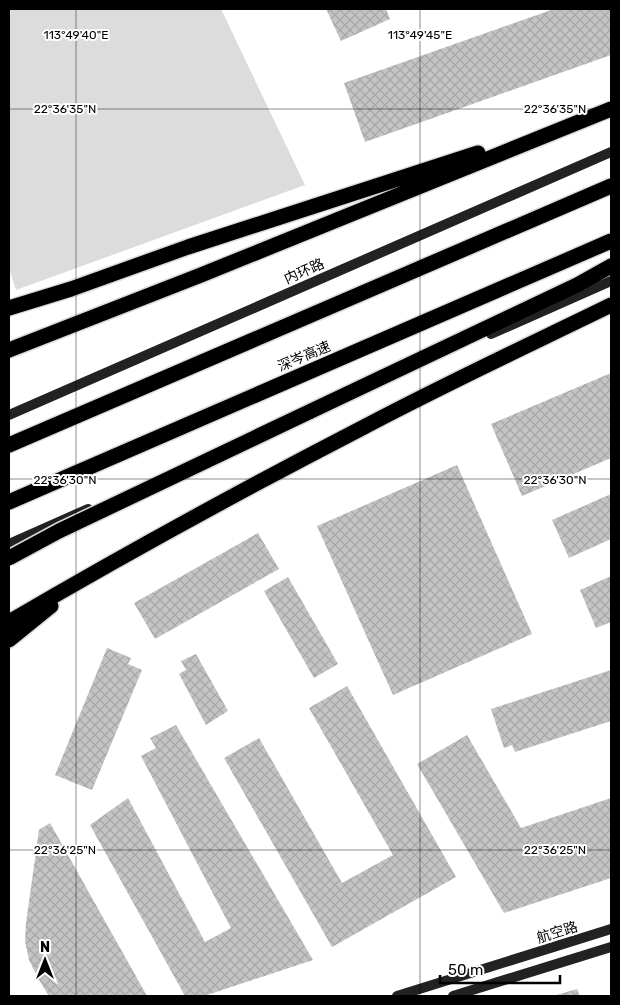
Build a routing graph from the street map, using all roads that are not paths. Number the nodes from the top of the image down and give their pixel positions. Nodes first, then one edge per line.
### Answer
1 (605, 112) edge
2 (611, 152) edge
3 (611, 186) edge
4 (611, 241) edge
5 (611, 266) edge
6 (611, 281) edge
7 (611, 305) edge
8 (9, 308) edge
9 (9, 350) edge
10 (9, 415) edge
11 (9, 445) edge
12 (9, 502) edge
13 (9, 544) edge
14 (9, 558) edge
15 (92, 573) junction
16 (9, 622) edge
17 (9, 640) edge
18 (611, 930) edge
19 (611, 947) edge
20 (397, 996) edge
21 (453, 996) edge

1 - 8 highway
1 - 9 highway
2 - 10 main road, 内环路
3 - 11 highway
4 - 12 highway, 深岑高速
5 - 14 highway, bridge
6 - 13 main road
7 - 15 highway
15 - 16 highway
15 - 17 highway
18 - 20 main road, 航空路
19 - 21 main road

